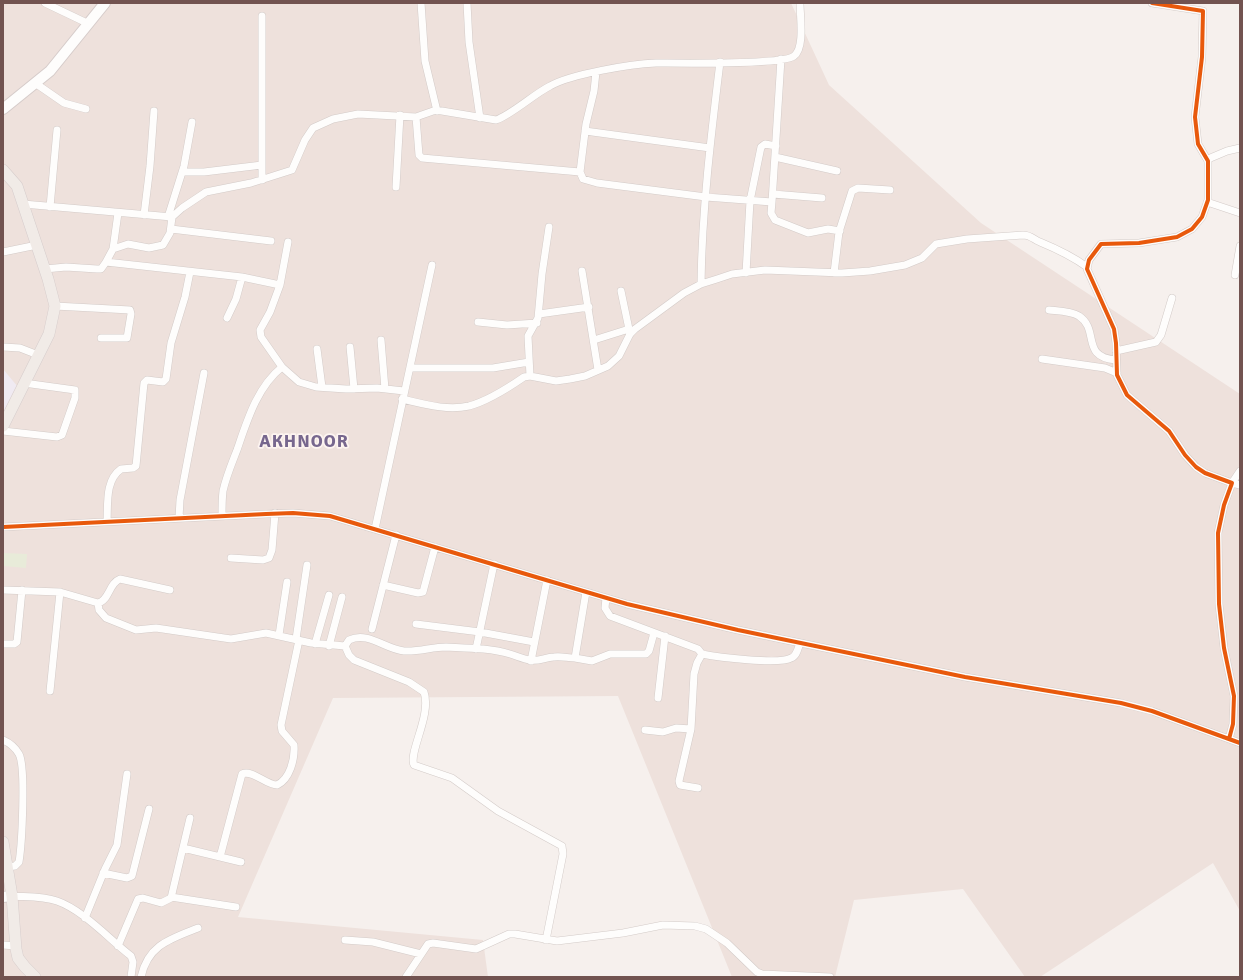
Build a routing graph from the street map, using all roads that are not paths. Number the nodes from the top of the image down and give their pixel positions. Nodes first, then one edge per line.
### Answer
1 (45, 3) edge
2 (105, 3) edge
3 (421, 3) edge
4 (467, 3) edge
5 (800, 3) edge
6 (1152, 3) edge
7 (262, 16) dead end
8 (89, 24) junction
9 (781, 59) junction
10 (720, 62) junction
11 (596, 72) junction
12 (35, 83) junction
13 (3, 109) edge
14 (86, 109) dead end
15 (437, 110) junction
16 (154, 111) dead end
17 (400, 116) junction
18 (416, 117) junction
19 (480, 118) junction
20 (192, 122) dead end
21 (57, 130) dead end
22 (586, 131) junction
23 (776, 146) junction
24 (710, 148) junction
25 (1240, 148) edge
26 (775, 157) junction
27 (1208, 159) junction
28 (262, 165) junction
29 (3, 170) edge
30 (836, 171) dead end
31 (182, 172) junction
32 (580, 172) junction
33 (262, 180) junction
34 (396, 187) dead end
35 (890, 190) dead end
36 (773, 194) junction
37 (706, 197) junction
38 (822, 198) dead end
39 (750, 201) junction
40 (772, 202) junction
41 (1207, 202) junction
42 (23, 204) junction
43 (50, 207) junction
44 (118, 213) junction
45 (1240, 213) edge
46 (144, 215) junction
47 (170, 217) junction
48 (549, 227) dead end
49 (171, 229) junction
50 (840, 230) junction
51 (271, 241) dead end
52 (288, 242) dead end
53 (37, 245) junction
54 (1240, 246) edge
55 (113, 249) junction
56 (3, 252) edge
57 (1090, 260) junction
58 (106, 262) junction
59 (432, 265) dead end
60 (582, 271) dead end
61 (190, 272) junction
62 (46, 273) junction
63 (746, 273) junction
64 (834, 273) junction
65 (1234, 275) dead end
66 (242, 277) junction
67 (701, 284) junction
68 (280, 285) junction
69 (621, 292) dead end
70 (1172, 298) dead end
71 (55, 306) junction
72 (589, 306) junction
73 (1049, 310) dead end
74 (538, 314) junction
75 (227, 318) dead end
76 (478, 322) dead end
77 (536, 323) junction
78 (630, 331) junction
79 (101, 338) dead end
80 (381, 340) dead end
81 (594, 340) junction
82 (3, 347) edge
83 (350, 347) dead end
84 (317, 348) dead end
85 (1116, 351) junction
86 (38, 355) junction
87 (1042, 359) dead end
88 (1116, 360) junction
89 (529, 362) junction
90 (410, 368) junction
91 (280, 369) junction
92 (598, 370) junction
93 (204, 373) dead end
94 (1116, 373) junction
95 (530, 376) junction
96 (24, 384) junction
97 (322, 387) junction
98 (384, 388) junction
99 (354, 389) junction
100 (404, 391) junction
101 (401, 402) junction
102 (3, 426) edge
103 (3, 431) edge
104 (1239, 472) edge
105 (1232, 483) junction
106 (1240, 485) edge
107 (275, 514) junction
108 (222, 516) junction
109 (178, 518) junction
110 (107, 522) junction
111 (3, 527) edge
112 (375, 529) junction
113 (396, 535) junction
114 (434, 546) junction
115 (231, 558) dead end
116 (494, 564) junction
117 (307, 566) dead end
118 (547, 580) junction
119 (287, 582) dead end
120 (383, 585) junction
121 (3, 590) edge
122 (22, 590) junction
123 (170, 590) dead end
124 (60, 592) junction
125 (586, 592) junction
126 (329, 595) dead end
127 (342, 597) dead end
128 (606, 598) junction
129 (98, 603) junction
130 (416, 624) dead end
131 (372, 629) dead end
132 (480, 632) junction
133 (654, 633) junction
134 (279, 635) junction
135 (665, 636) junction
136 (298, 640) junction
137 (534, 642) junction
138 (800, 643) junction
139 (3, 644) edge
140 (315, 644) junction
141 (329, 646) junction
142 (345, 646) junction
143 (476, 649) junction
144 (702, 654) junction
145 (575, 658) junction
146 (531, 661) junction
147 (50, 691) dead end
148 (658, 698) dead end
149 (691, 729) junction
150 (645, 730) dead end
151 (1229, 739) junction
152 (3, 740) edge
153 (1240, 743) edge
154 (127, 774) dead end
155 (698, 788) dead end
156 (149, 809) dead end
157 (190, 818) dead end
158 (3, 842) edge
159 (183, 848) junction
160 (220, 857) junction
161 (241, 862) dead end
162 (8, 867) junction
163 (103, 873) junction
164 (7, 896) edge
165 (171, 897) junction
166 (236, 907) dead end
167 (85, 918) junction
168 (198, 928) dead end
169 (346, 940) dead end
170 (546, 940) junction
171 (3, 946) edge
172 (16, 946) junction
173 (118, 946) junction
174 (421, 954) junction
175 (33, 976) edge
176 (131, 977) edge
177 (141, 977) edge
178 (406, 977) edge
179 (830, 977) edge

1 - 8 street
2 - 8 street
3 - 15 street
4 - 19 street
5 - 9 street
6 - 27 street
7 - 28 street
8 - 12 street
9 - 10 street
9 - 23 street
10 - 11 street
10 - 24 street
11 - 19 street
11 - 22 street
12 - 13 street
12 - 14 street
15 - 18 street
15 - 19 street
16 - 46 street
17 - 18 street
17 - 33 street
17 - 34 street
18 - 32 street
20 - 31 street
21 - 43 street
22 - 24 street
22 - 32 street
23 - 26 street
23 - 39 street
24 - 37 street
25 - 27 street
26 - 30 street
26 - 36 street
27 - 41 street
28 - 31 street
28 - 33 street
29 - 42 main road
31 - 47 street
32 - 37 street
33 - 47 street
35 - 50 street
36 - 38 street
36 - 40 street
37 - 39 street
37 - 67 street
39 - 40 street
39 - 63 street
40 - 50 street
41 - 45 street
41 - 57 street
42 - 43 street
42 - 53 main road
43 - 44 street
44 - 46 street
44 - 55 street
46 - 47 street
47 - 49 street
48 - 74 street
49 - 51 street
49 - 55 street
50 - 64 street
52 - 68 street
53 - 56 street
53 - 62 main road
54 - 65 street
55 - 58 street
57 - 64 street
57 - 85 street
58 - 61 street
58 - 62 street
59 - 90 street
60 - 72 street
61 - 66 street
61 - 110 street
62 - 71 main road
63 - 64 street
63 - 67 street
66 - 68 street
66 - 75 street
67 - 78 street
68 - 91 street
69 - 78 street
70 - 85 street
71 - 79 street
71 - 86 main road
72 - 74 street
72 - 81 street
73 - 88 street
74 - 77 street
76 - 77 street
77 - 89 street
78 - 81 street
78 - 92 street
80 - 98 street
81 - 92 street
82 - 86 street
83 - 99 street
84 - 97 street
85 - 88 street
86 - 96 main road
87 - 94 street
88 - 94 street
89 - 90 street
89 - 95 street
90 - 100 street
91 - 97 street
91 - 108 street
92 - 95 street
93 - 109 street
94 - 105 street
95 - 101 street
96 - 102 main road
96 - 103 street
97 - 99 street
98 - 99 street
98 - 100 street
100 - 101 street
101 - 112 street
104 - 105 street
105 - 106 street
105 - 151 street
107 - 108 street
107 - 112 street
107 - 115 street
108 - 109 street
109 - 110 street
110 - 111 street
112 - 113 street
113 - 114 street
113 - 120 street
114 - 116 street
114 - 120 street
116 - 118 street
116 - 132 street
117 - 136 street
118 - 125 street
118 - 137 street
119 - 134 street
120 - 131 street
121 - 122 street
122 - 124 street
122 - 139 street
123 - 129 street
124 - 129 street
124 - 147 street
125 - 128 street
125 - 145 street
126 - 140 street
127 - 141 street
128 - 133 street
128 - 138 street
129 - 134 street
130 - 132 street
132 - 137 street
132 - 143 street
133 - 135 street
133 - 145 street
134 - 136 street
135 - 144 street
135 - 148 street
136 - 140 street
136 - 160 street
137 - 146 street
138 - 144 street
138 - 151 street
140 - 141 street
141 - 142 street
142 - 143 street
142 - 170 street
143 - 146 street
144 - 149 street
145 - 146 street
149 - 150 street
149 - 155 street
151 - 153 street
152 - 162 street
154 - 163 street
156 - 163 street
157 - 159 street
158 - 162 main road
159 - 160 street
159 - 165 street
160 - 161 street
162 - 164 main road
163 - 167 street
164 - 167 street
164 - 172 main road
165 - 166 street
165 - 173 street
167 - 173 street
168 - 177 street
169 - 174 street
170 - 174 street
170 - 179 street
171 - 172 street
172 - 175 main road
173 - 176 street
174 - 178 street

